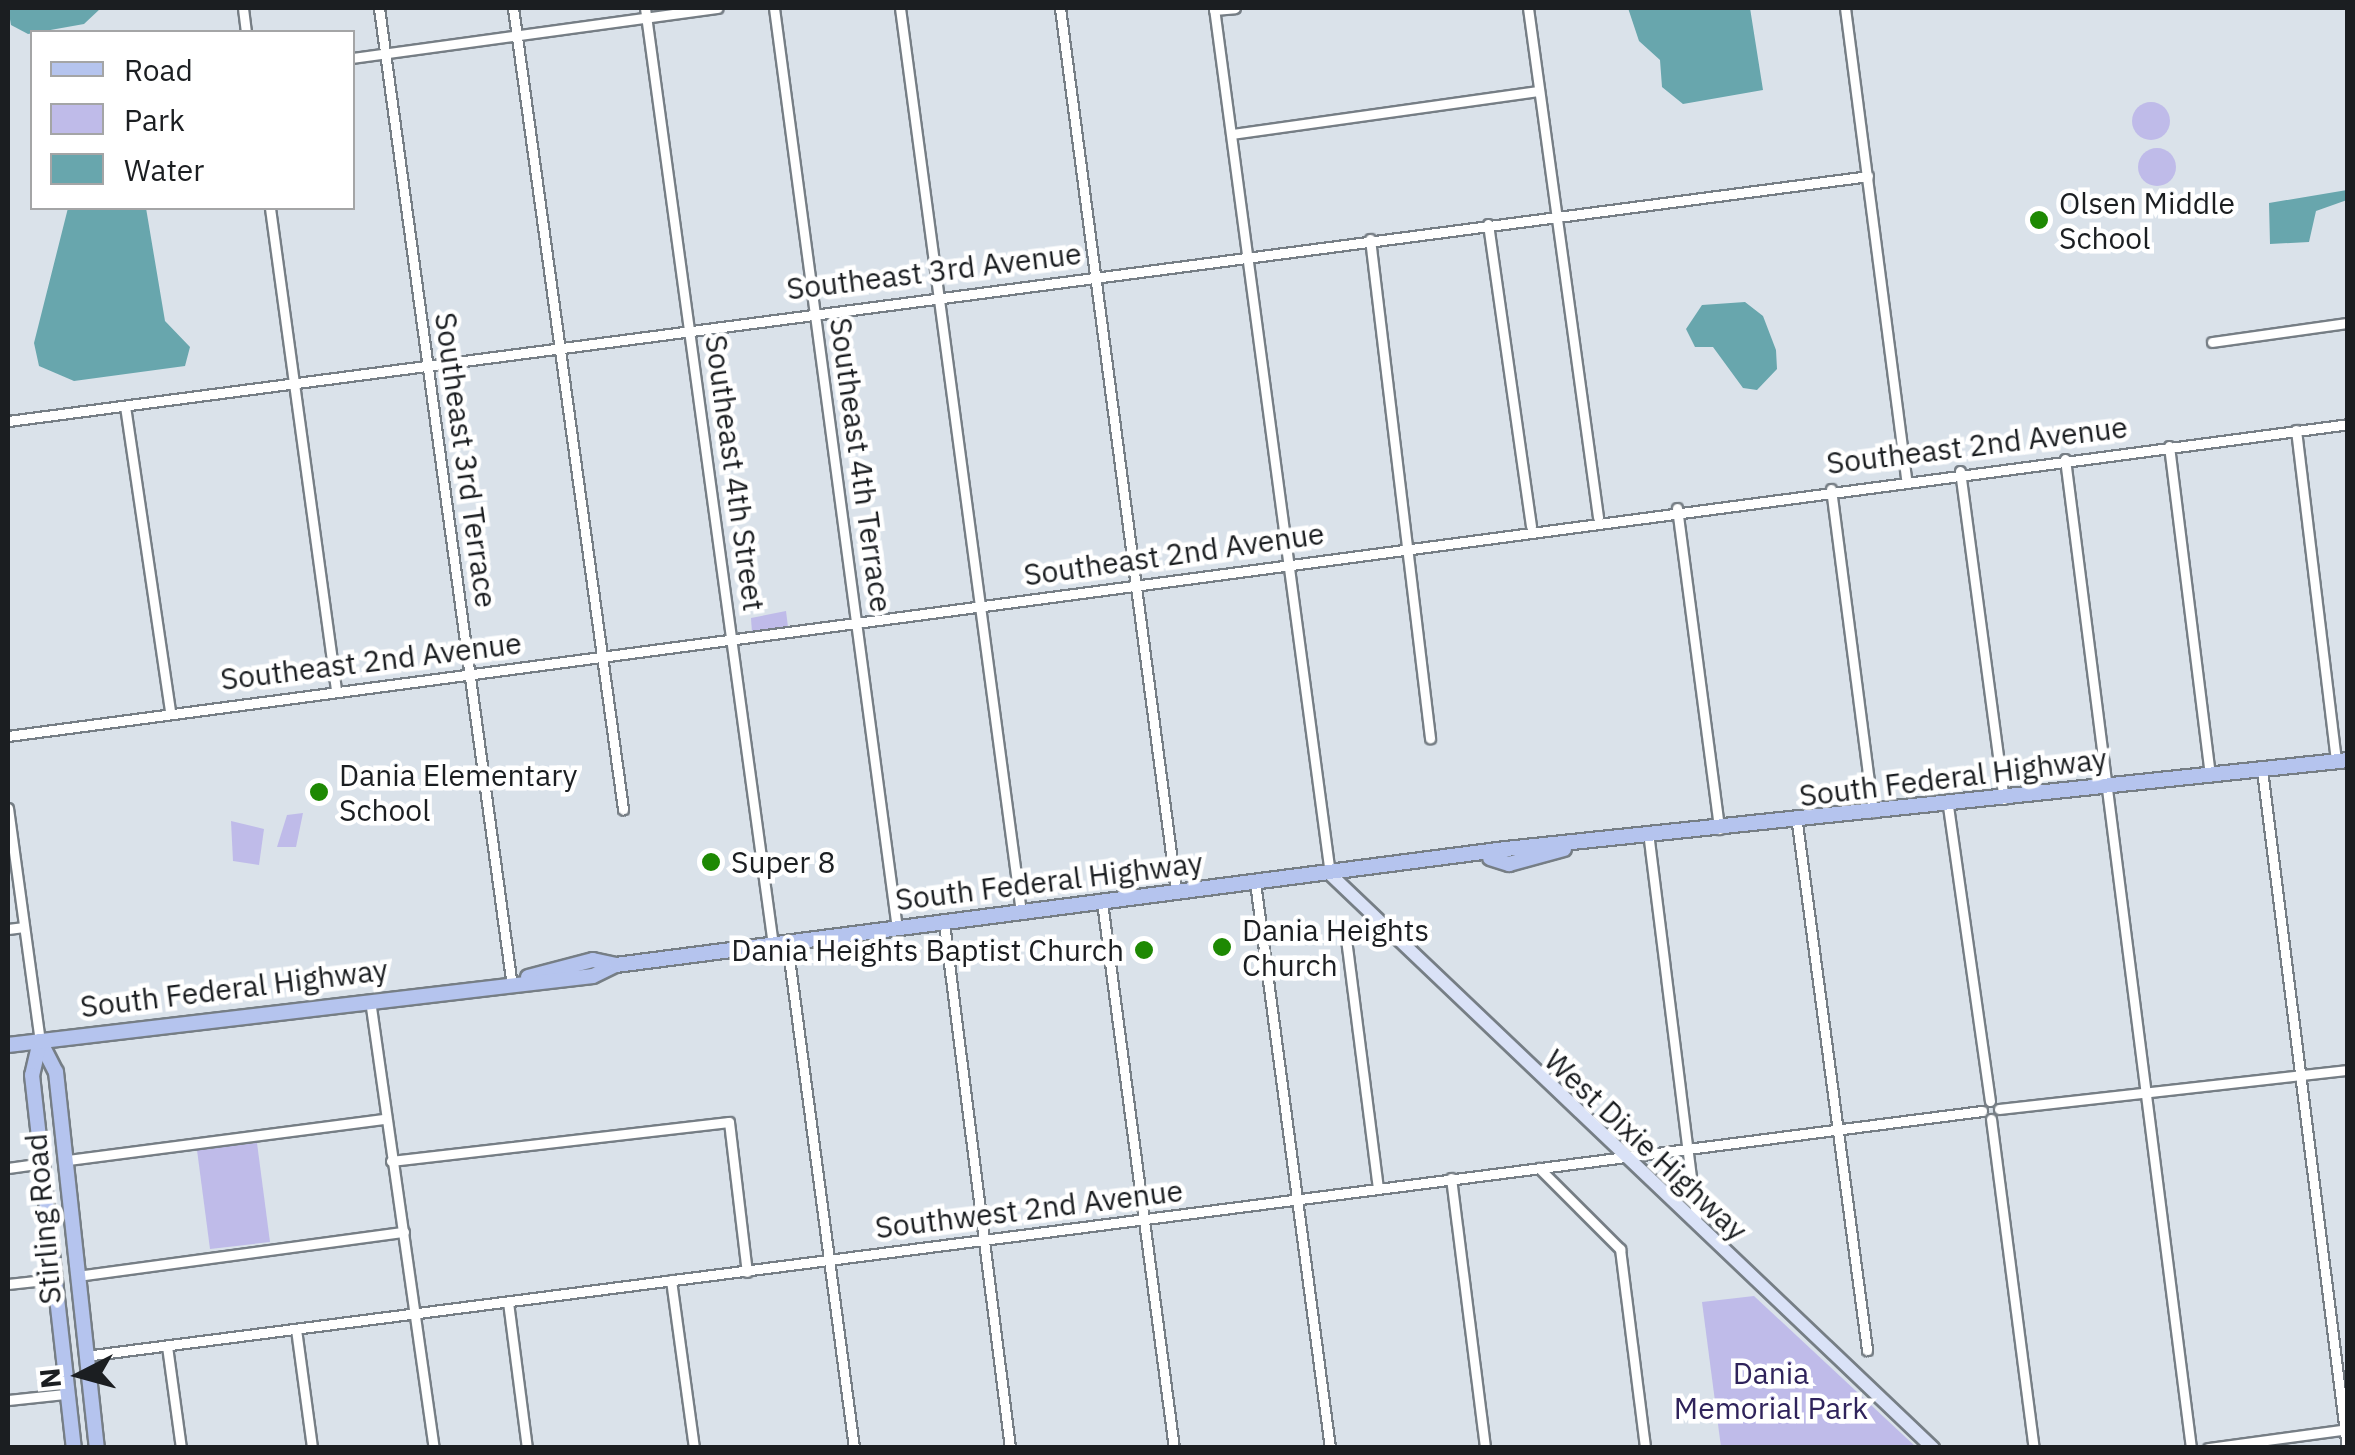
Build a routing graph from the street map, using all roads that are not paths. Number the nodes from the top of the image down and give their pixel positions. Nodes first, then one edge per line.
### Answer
1 (379, 8) edge
2 (513, 8) edge
3 (718, 8) edge
4 (774, 8) edge
5 (900, 8) edge
6 (1060, 8) edge
7 (1235, 8) edge
8 (1528, 8) edge
9 (1845, 8) edge
10 (1214, 9) edge
11 (646, 13) edge
12 (516, 35) junction
13 (386, 54) junction
14 (355, 58) edge
15 (1540, 91) junction
16 (1232, 134) junction
17 (1868, 176) junction
18 (270, 210) edge
19 (1556, 216) junction
20 (1488, 224) junction
21 (1370, 239) junction
22 (1248, 254) junction
23 (1093, 276) junction
24 (937, 296) junction
25 (815, 312) junction
26 (2348, 323) edge
27 (690, 328) junction
28 (2212, 342) dead end
29 (562, 347) junction
30 (428, 366) junction
31 (294, 382) junction
32 (125, 406) junction
33 (8, 420) edge
34 (2348, 424) edge
35 (2296, 430) junction
36 (2169, 446) junction
37 (2065, 459) junction
38 (1960, 471) junction
39 (1906, 478) junction
40 (1830, 489) junction
41 (1677, 508) junction
42 (1598, 517) junction
43 (1531, 526) junction
44 (1407, 546) junction
45 (1288, 565) junction
46 (1135, 585) junction
47 (979, 606) junction
48 (857, 622) junction
49 (732, 639) junction
50 (601, 656) junction
51 (470, 674) junction
52 (336, 690) junction
53 (170, 712) junction
54 (8, 736) edge
55 (1430, 738) dead end
56 (2342, 761) edge
57 (2262, 770) junction
58 (2210, 776) junction
59 (2107, 787) junction
60 (2004, 800) junction
61 (1948, 806) junction
62 (8, 808) edge
63 (623, 809) dead end
64 (1873, 814) junction
65 (1797, 823) junction
66 (1719, 832) junction
67 (1649, 840) junction
68 (1330, 874) junction
69 (1255, 882) junction
70 (1176, 892) junction
71 (1102, 902) junction
72 (1021, 912) junction
73 (944, 922) junction
74 (24, 927) junction
75 (8, 929) edge
76 (898, 929) junction
77 (1345, 932) dead end
78 (780, 944) junction
79 (511, 979) junction
80 (369, 998) junction
81 (40, 1040) junction
82 (8, 1045) edge
83 (2348, 1070) edge
84 (2301, 1076) junction
85 (2144, 1094) junction
86 (1990, 1102) junction
87 (1999, 1109) junction
88 (1982, 1111) junction
89 (385, 1119) junction
90 (1992, 1119) junction
91 (1838, 1129) junction
92 (1688, 1146) junction
93 (1619, 1154) junction
94 (68, 1160) junction
95 (391, 1162) junction
96 (44, 1163) junction
97 (8, 1168) edge
98 (1539, 1168) junction
99 (1451, 1178) junction
100 (1378, 1188) junction
101 (1297, 1199) junction
102 (1144, 1220) junction
103 (1698, 1229) junction
104 (404, 1232) junction
105 (981, 1240) junction
106 (830, 1260) junction
107 (747, 1272) junction
108 (74, 1276) junction
109 (54, 1279) junction
110 (671, 1280) junction
111 (8, 1284) edge
112 (508, 1302) junction
113 (417, 1314) junction
114 (296, 1329) junction
115 (167, 1346) junction
116 (1867, 1350) dead end
117 (82, 1356) junction
118 (66, 1394) junction
119 (8, 1400) edge
120 (2346, 1429) edge
121 (74, 1448) edge
122 (97, 1448) edge
123 (181, 1448) edge
124 (312, 1448) edge
125 (434, 1448) edge
126 (527, 1448) edge
127 (694, 1448) edge
128 (854, 1448) edge
129 (1010, 1448) edge
130 (1174, 1448) edge
131 (1330, 1448) edge
132 (1485, 1448) edge
133 (1644, 1448) edge
134 (1933, 1448) edge
135 (2034, 1448) edge
136 (2191, 1448) edge
137 (2208, 1448) edge
138 (2347, 1448) edge

1 - 13 street, Southeast 3rd Terrace
2 - 12 street
3 - 11 street
4 - 25 street, Southeast 4th Terrace
5 - 24 street
6 - 23 street
7 - 10 street
8 - 15 street
9 - 17 street
10 - 16 street
11 - 12 street
11 - 27 street, Southeast 4th Street
12 - 13 street
12 - 29 street
13 - 14 street
13 - 30 street, Southeast 3rd Terrace
15 - 16 street
15 - 19 street
16 - 22 street
17 - 19 street, Southeast 3rd Avenue
17 - 39 street
18 - 31 street
19 - 20 street, Southeast 3rd Avenue
19 - 42 street
20 - 21 street, Southeast 3rd Avenue
20 - 43 street
21 - 22 street, Southeast 3rd Avenue
21 - 44 street
22 - 23 street, Southeast 3rd Avenue
22 - 45 street
23 - 24 street, Southeast 3rd Avenue
23 - 46 street
24 - 25 street, Southeast 3rd Avenue
24 - 47 street
25 - 27 street, Southeast 3rd Avenue
25 - 48 street, Southeast 4th Terrace
26 - 28 street
27 - 29 street, Southeast 3rd Avenue
27 - 49 street, Southeast 4th Street
29 - 30 street, Southeast 3rd Avenue
29 - 50 street
30 - 31 street, Southeast 3rd Avenue
30 - 51 street, Southeast 3rd Terrace
31 - 32 street, Southeast 3rd Avenue
31 - 52 street
32 - 33 street, Southeast 3rd Avenue
32 - 53 street
34 - 35 street, Southeast 2nd Avenue
35 - 36 street, Southeast 2nd Avenue
35 - 56 street
36 - 37 street, Southeast 2nd Avenue
36 - 58 street
37 - 38 street, Southeast 2nd Avenue
37 - 59 street
38 - 39 street, Southeast 2nd Avenue
38 - 60 street
39 - 40 street, Southeast 2nd Avenue
40 - 41 street, Southeast 2nd Avenue
40 - 64 street
41 - 42 street, Southeast 2nd Avenue
41 - 66 street
42 - 43 street, Southeast 2nd Avenue
43 - 44 street, Southeast 2nd Avenue
44 - 45 street, Southeast 2nd Avenue
44 - 55 street
45 - 46 street, Southeast 2nd Avenue
45 - 68 street
46 - 47 street, Southeast 2nd Avenue
46 - 70 street
47 - 48 street, Southeast 2nd Avenue
47 - 72 street
48 - 49 street, Southeast 2nd Avenue
48 - 76 street, Southeast 4th Terrace
49 - 50 street, Southeast 2nd Avenue
49 - 78 street, Southeast 4th Street
50 - 51 street, Southeast 2nd Avenue
50 - 63 street
51 - 52 street, Southeast 2nd Avenue
51 - 79 street, Southeast 3rd Terrace
52 - 53 street, Southeast 2nd Avenue
53 - 54 street, Southeast 2nd Avenue
56 - 57 main road, South Federal Highway
57 - 58 main road, South Federal Highway
57 - 84 street
58 - 59 main road, South Federal Highway
59 - 60 main road, South Federal Highway
59 - 85 street
60 - 61 main road, South Federal Highway
61 - 64 main road, South Federal Highway
61 - 86 street
62 - 74 street
64 - 65 main road, South Federal Highway
65 - 66 main road, South Federal Highway
65 - 91 street
66 - 67 main road, South Federal Highway
67 - 68 main road, South Federal Highway
67 - 92 street
68 - 69 main road, South Federal Highway
68 - 93 main road, West Dixie Highway
69 - 70 main road, South Federal Highway
69 - 101 street
70 - 71 main road, South Federal Highway
71 - 72 main road, South Federal Highway
71 - 102 street
72 - 73 main road, South Federal Highway
73 - 76 main road, South Federal Highway
73 - 105 street
74 - 75 street
74 - 81 street
76 - 78 main road, South Federal Highway
77 - 100 street
78 - 79 main road, South Federal Highway
78 - 106 street, Southeast 4th Street
79 - 80 main road, South Federal Highway
80 - 81 main road, South Federal Highway
80 - 89 street
81 - 82 main road, South Federal Highway
81 - 94 main road, Stirling Road
81 - 96 main road, Stirling Road
83 - 84 street
84 - 85 street
84 - 120 street
85 - 87 street
85 - 136 street
86 - 87 street
86 - 88 street
87 - 90 street
88 - 90 street
88 - 91 street, Southwest 2nd Avenue
89 - 94 street
89 - 95 street
90 - 135 street
91 - 92 street, Southwest 2nd Avenue
91 - 116 street
92 - 93 street, Southwest 2nd Avenue
92 - 103 street
93 - 98 street, Southwest 2nd Avenue
93 - 103 main road, West Dixie Highway
94 - 108 main road, Stirling Road
95 - 104 street
95 - 107 street
96 - 97 street
96 - 109 main road, Stirling Road
98 - 99 street, Southwest 2nd Avenue
98 - 133 street
99 - 100 street, Southwest 2nd Avenue
99 - 132 street
100 - 101 street, Southwest 2nd Avenue
101 - 102 street, Southwest 2nd Avenue
101 - 131 street
102 - 105 street, Southwest 2nd Avenue
102 - 130 street
103 - 134 main road, West Dixie Highway
104 - 108 street
104 - 113 street
105 - 106 street, Southwest 2nd Avenue
105 - 129 street
106 - 107 street, Southwest 2nd Avenue
106 - 128 street, Southeast 4th Street
107 - 110 street, Southwest 2nd Avenue
108 - 117 main road, Stirling Road
109 - 111 street
109 - 118 main road, Stirling Road
110 - 112 street, Southwest 2nd Avenue
110 - 127 street
112 - 113 street, Southwest 2nd Avenue
112 - 126 street
113 - 114 street, Southwest 2nd Avenue
113 - 125 street
114 - 115 street, Southwest 2nd Avenue
114 - 124 street
115 - 117 street, Southwest 2nd Avenue
115 - 123 street
117 - 122 main road, Stirling Road
118 - 119 street
118 - 121 main road, Stirling Road
120 - 137 street
120 - 138 street

